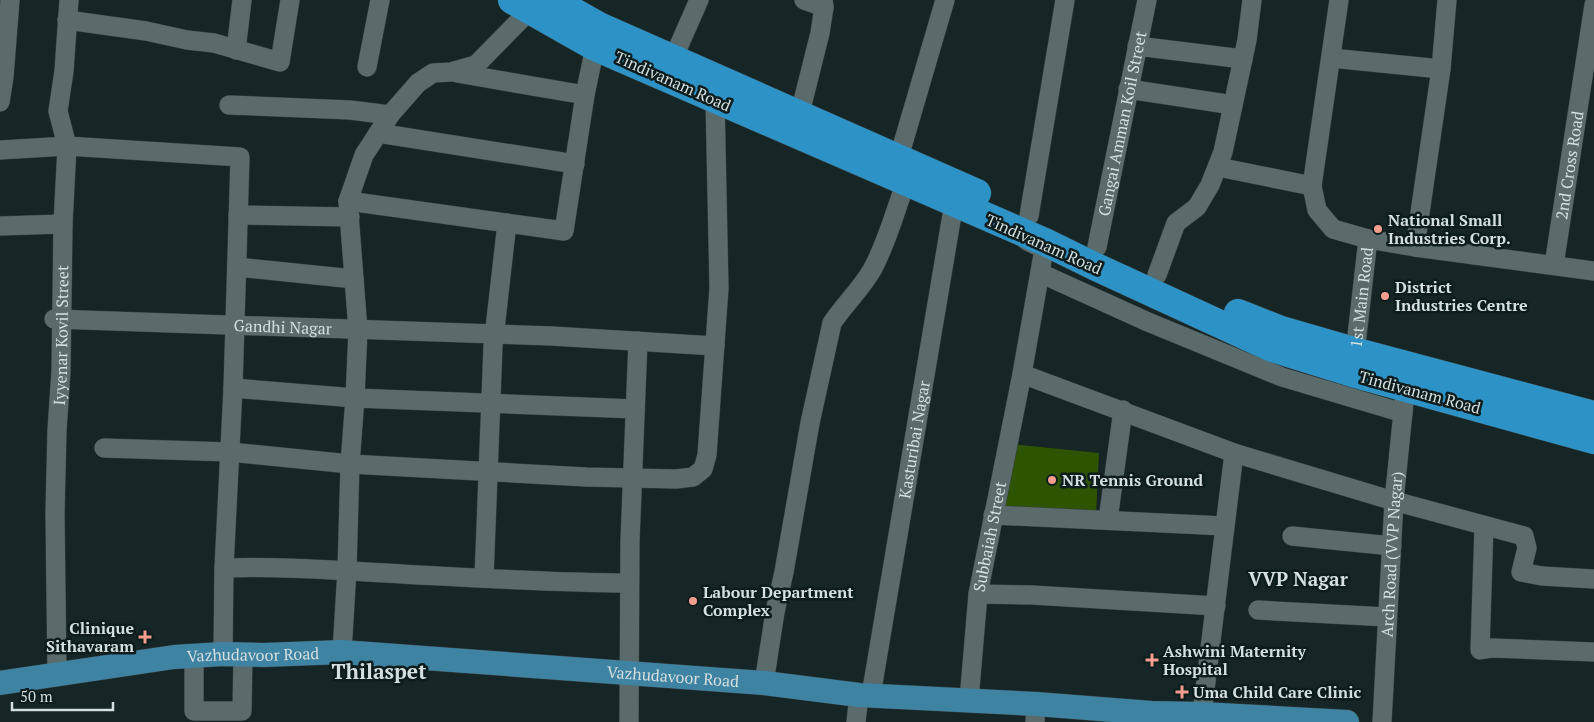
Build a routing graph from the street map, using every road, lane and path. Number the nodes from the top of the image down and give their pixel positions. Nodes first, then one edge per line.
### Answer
1 (10, 0) edge
2 (70, 0) edge
3 (242, 0) edge
4 (290, 0) edge
5 (380, 0) edge
6 (699, 0) edge
7 (804, 0) edge
8 (945, 0) edge
9 (1065, 0) edge
10 (1147, 0) edge
11 (1252, 0) edge
12 (1339, 0) edge
13 (1446, 0) edge
14 (824, 3) edge
15 (547, 4) edge
16 (1594, 5) edge
17 (67, 20) junction
18 (1138, 46) junction
19 (595, 47) junction
20 (236, 50) junction
21 (1331, 58) junction
22 (674, 59) junction
23 (1243, 59) junction
24 (367, 67) dead end
25 (1441, 69) junction
26 (451, 72) junction
27 (1128, 89) junction
28 (586, 95) junction
29 (715, 99) junction
30 (0, 102) edge
31 (229, 104) dead end
32 (1233, 105) junction
33 (800, 113) junction
34 (390, 115) junction
35 (378, 133) junction
36 (67, 146) junction
37 (0, 150) edge
38 (575, 164) junction
39 (1218, 167) junction
40 (902, 170) junction
41 (1312, 186) junction
42 (957, 200) junction
43 (349, 209) junction
44 (238, 215) junction
45 (1029, 216) junction
46 (507, 223) junction
47 (63, 224) junction
48 (0, 226) edge
49 (1368, 239) junction
50 (1097, 247) junction
51 (1415, 247) junction
52 (1554, 265) junction
53 (237, 267) junction
54 (1594, 271) edge
55 (1040, 274) junction
56 (1157, 275) junction
57 (354, 279) junction
58 (58, 319) junction
59 (235, 324) junction
60 (358, 330) junction
61 (494, 335) junction
62 (638, 341) junction
63 (715, 346) junction
64 (1354, 362) junction
65 (1022, 374) junction
66 (233, 388) junction
67 (355, 398) junction
68 (1404, 401) junction
69 (490, 404) junction
70 (635, 409) junction
71 (1122, 410) junction
72 (1594, 415) edge
73 (1594, 440) edge
74 (104, 448) dead end
75 (230, 452) junction
76 (1234, 453) junction
77 (350, 464) junction
78 (488, 470) junction
79 (632, 478) junction
80 (1394, 501) junction
81 (993, 515) junction
82 (1108, 520) junction
83 (1225, 526) junction
84 (1484, 526) junction
85 (1292, 536) dead end
86 (1392, 546) junction
87 (224, 568) junction
88 (347, 570) junction
89 (484, 578) junction
90 (1594, 579) edge
91 (629, 583) junction
92 (978, 594) junction
93 (1216, 606) junction
94 (1258, 610) dead end
95 (1387, 617) junction
96 (342, 652) junction
97 (1594, 652) edge
98 (233, 655) junction
99 (194, 656) junction
100 (57, 674) junction
101 (630, 674) junction
102 (0, 683) edge
103 (764, 683) junction
104 (865, 695) junction
105 (968, 700) junction
106 (1036, 713) edge
107 (1202, 714) junction
108 (1288, 721) edge
109 (629, 722) edge
110 (856, 722) edge
111 (1346, 722) edge
112 (1382, 722) edge

1 - 30 street
2 - 17 street, Iyyenar Kovil Street
3 - 20 street
4 - 20 street
5 - 24 street
6 - 22 street
7 - 14 street
8 - 40 street
9 - 45 street
10 - 18 street, Gangai Amman Koil Street
11 - 23 street
12 - 21 street
13 - 25 street
14 - 33 street
15 - 19 highway, Tindivanam Road
15 - 22 highway
15 - 26 street
16 - 52 street, 2nd Cross Road
17 - 20 street
17 - 36 street, Iyyenar Kovil Street
18 - 23 street
18 - 27 street, Gangai Amman Koil Street
19 - 28 street
19 - 29 highway, Tindivanam Road
21 - 25 street
21 - 41 street
22 - 33 highway
23 - 32 street
25 - 51 street
26 - 28 street
26 - 34 street
27 - 32 street
27 - 50 street, Gangai Amman Koil Street
28 - 38 street
29 - 40 highway, Tindivanam Road
29 - 63 street
31 - 34 street
32 - 39 street
33 - 40 highway
34 - 35 street
35 - 38 street
35 - 43 street
36 - 37 street
36 - 44 street
36 - 47 street, Iyyenar Kovil Street
38 - 46 street
39 - 41 street
39 - 56 street
40 - 42 highway
40 - 103 street
41 - 49 street
42 - 45 highway
42 - 55 street, Subbaiah Street
42 - 64 highway, Tindivanam Road
42 - 104 street, Kasturibai Nagar
43 - 44 street
43 - 46 street
43 - 57 street
44 - 53 street
45 - 50 highway
46 - 61 street
47 - 48 street
47 - 58 street, Iyyenar Kovil Street
49 - 51 street, 1st Main Road
49 - 64 street, 1st Main Road
50 - 56 highway
51 - 52 street, 1st Main Road
52 - 54 street, 1st Main Road
53 - 57 street
53 - 59 street
55 - 65 street, Subbaiah Street
55 - 68 street
56 - 64 highway
57 - 60 street
58 - 59 street
58 - 100 street, Iyyenar Kovil Street
59 - 60 street, Gandhi Nagar
59 - 66 street, Gandhi Nagar
60 - 61 street, Gandhi Nagar
60 - 67 street
61 - 62 street, Gandhi Nagar
61 - 69 street
62 - 63 street, Gandhi Nagar
62 - 70 street
63 - 79 street
64 - 68 highway, Tindivanam Road
64 - 72 highway
65 - 71 street
65 - 81 street, Subbaiah Street
66 - 67 street
66 - 75 street, Gandhi Nagar
67 - 69 street
67 - 77 street
68 - 73 highway, Tindivanam Road
68 - 80 street, Arch Road (VVP Nagar)
69 - 70 street
69 - 78 street
70 - 79 street
71 - 76 street
71 - 82 street
74 - 75 street
75 - 77 street
75 - 87 street, Gandhi Nagar
76 - 80 street
76 - 83 street
77 - 78 street
77 - 88 street
78 - 79 street
78 - 89 street
79 - 91 street
80 - 84 street
80 - 86 street, Arch Road (VVP Nagar)
81 - 82 street
81 - 92 street, Subbaiah Street
82 - 83 street
83 - 93 street
84 - 90 street
84 - 97 street
85 - 86 street
86 - 95 street, Arch Road (VVP Nagar)
87 - 88 street
87 - 98 street, Gandhi Nagar
88 - 89 street
88 - 96 street
89 - 91 street
91 - 101 street
92 - 93 street
92 - 105 street, Subbaiah Street
93 - 107 street
94 - 95 street
95 - 112 street, Arch Road (VVP Nagar)
96 - 98 main road, Vazhudavoor Road
96 - 101 main road, Vazhudavoor Road
98 - 99 main road, Vazhudavoor Road
98 - 99 street, Gandhi Nagar
99 - 100 main road, Vazhudavoor Road
100 - 102 main road, Vazhudavoor Road
101 - 103 main road, Vazhudavoor Road
101 - 109 street
103 - 104 main road, Vazhudavoor Road
104 - 105 main road, Vazhudavoor Road
104 - 110 street, Kasturibai Nagar
105 - 106 main road, Vazhudavoor Road
106 - 107 main road, Vazhudavoor Road
107 - 108 main road, Vazhudavoor Road
108 - 111 main road, Vazhudavoor Road

